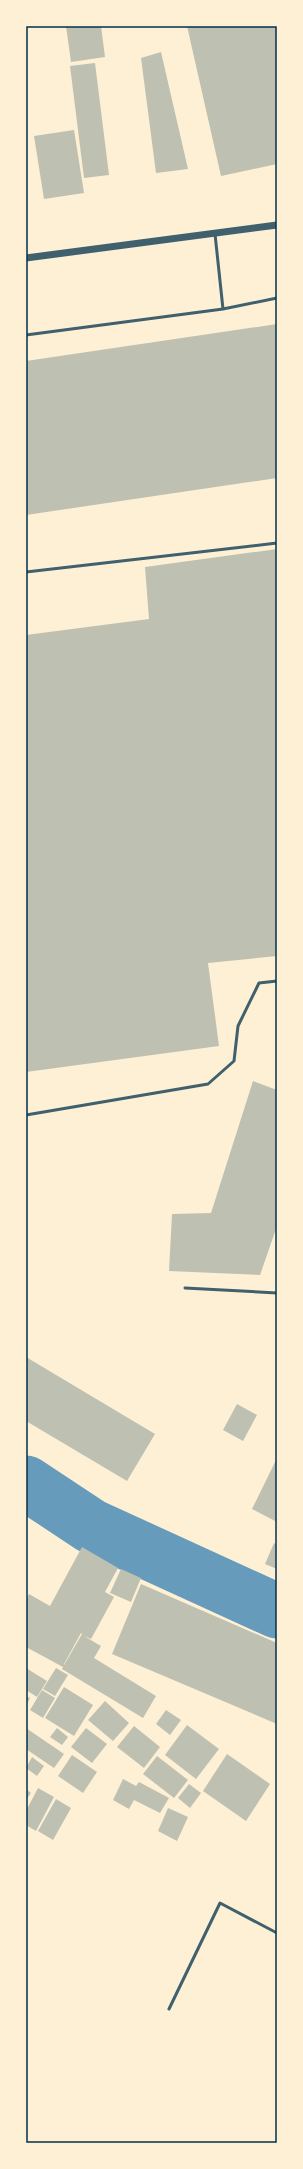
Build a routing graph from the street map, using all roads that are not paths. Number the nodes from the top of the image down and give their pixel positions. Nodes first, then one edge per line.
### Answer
1 (277, 225) edge
2 (215, 234) junction
3 (26, 258) edge
4 (277, 298) edge
5 (223, 309) junction
6 (26, 335) edge
7 (277, 543) edge
8 (26, 572) edge
9 (277, 981) edge
10 (26, 1115) edge
11 (185, 1288) dead end
12 (277, 1293) edge
13 (277, 1933) edge
14 (170, 2009) dead end

1 - 2 street
2 - 3 street
2 - 5 lane
4 - 5 lane
5 - 6 lane
7 - 8 lane
9 - 10 lane
11 - 12 lane
13 - 14 lane

